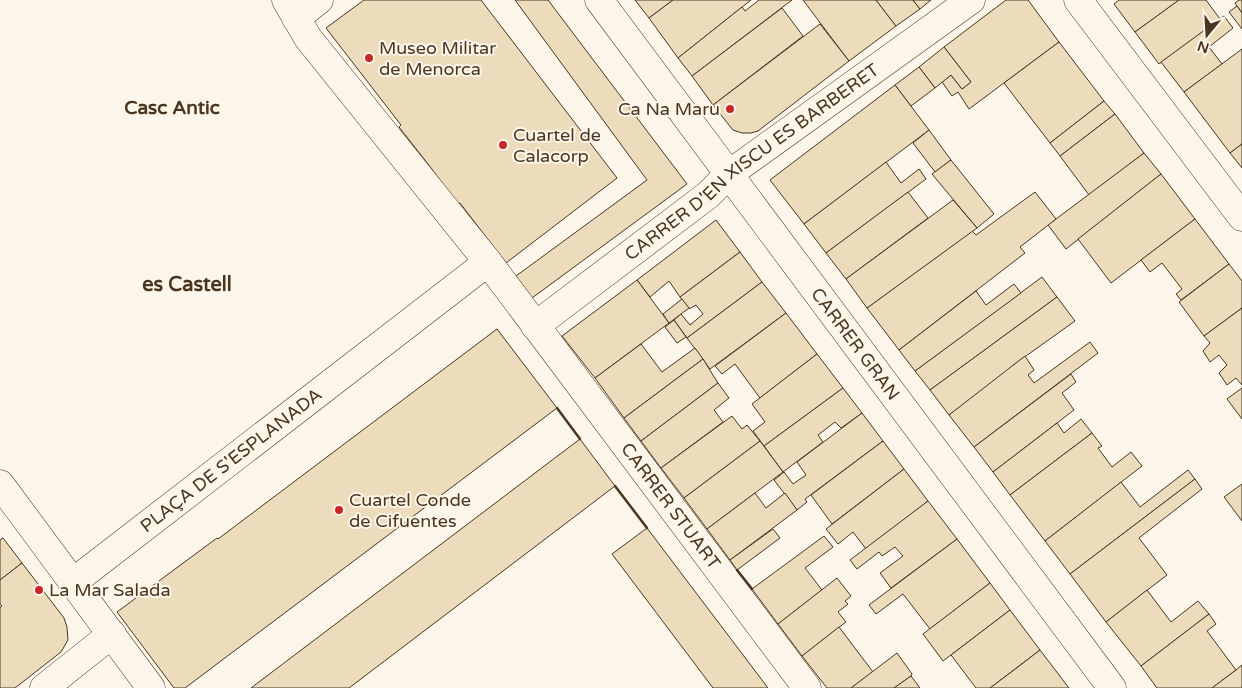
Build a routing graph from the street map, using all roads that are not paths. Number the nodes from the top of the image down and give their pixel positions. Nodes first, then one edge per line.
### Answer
1 (319, 0) edge
2 (599, 0) edge
3 (971, 0) edge
4 (1078, 0) edge
5 (291, 9) edge
6 (729, 174) junction
7 (1242, 217) edge
8 (488, 262) junction
9 (535, 326) junction
10 (0, 484) edge
11 (72, 583) junction
12 (112, 634) junction
13 (44, 688) edge
14 (152, 688) edge
15 (807, 688) edge
16 (1112, 688) edge

1 - 5 street
2 - 6 street, CARRER GRAN
3 - 6 street, CARRER D'EN XISCU ES BARBERET
4 - 7 street
5 - 8 street
6 - 9 street, CARRER D'EN XISCU ES BARBERET
6 - 16 street, CARRER GRAN
8 - 9 street
8 - 11 street, PLAÇA DE S'ESPLANADA
9 - 15 street, CARRER STUART
10 - 11 street
11 - 12 street
12 - 13 street
12 - 14 street

